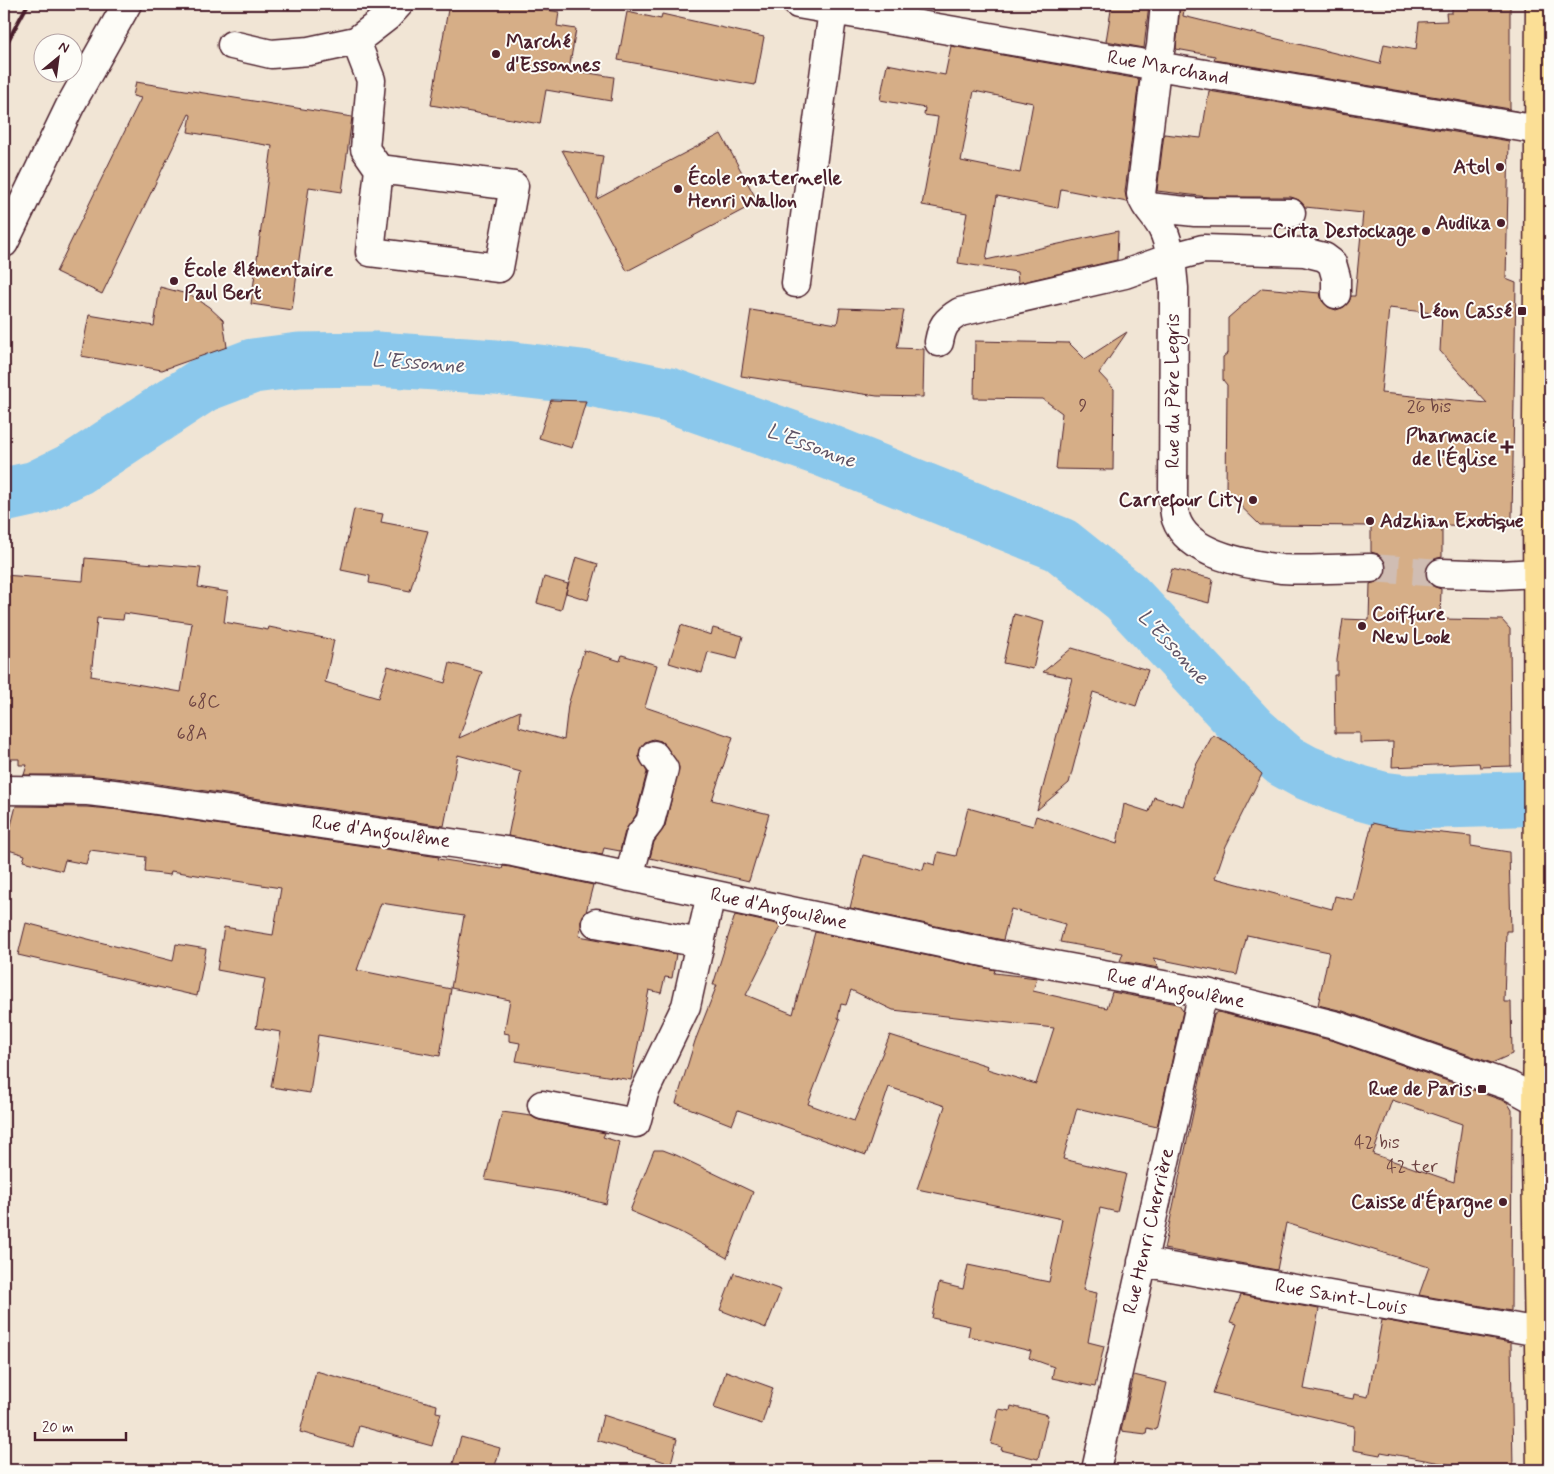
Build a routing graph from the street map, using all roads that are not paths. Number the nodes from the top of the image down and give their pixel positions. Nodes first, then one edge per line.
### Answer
1 (128, 4) edge
2 (399, 4) edge
3 (798, 4) edge
4 (1165, 4) edge
5 (1540, 4) edge
6 (833, 10) junction
7 (356, 40) junction
8 (232, 46) dead end
9 (1156, 66) junction
10 (1539, 130) junction
11 (379, 168) junction
12 (1149, 207) junction
13 (1291, 212) dead end
14 (4, 243) edge
15 (1170, 258) junction
16 (796, 283) dead end
17 (1336, 294) dead end
18 (939, 342) dead end
19 (1370, 568) tunnel mouth
20 (1441, 573) tunnel mouth
21 (1537, 573) junction
22 (1544, 620) edge
23 (654, 755) dead end
24 (4, 790) edge
25 (629, 876) junction
26 (711, 894) junction
27 (1544, 914) edge
28 (596, 923) dead end
29 (700, 943) junction
30 (1207, 993) junction
31 (542, 1105) dead end
32 (1544, 1105) edge
33 (1142, 1262) junction
34 (1544, 1303) edge
35 (1539, 1332) junction
36 (1096, 1470) edge
37 (1541, 1470) edge

1 - 14 street
2 - 7 street
3 - 6 street, Rue Marchand
4 - 9 street, Rue du Père Legris
5 - 10 main road
6 - 9 street, Rue Marchand
6 - 16 street
7 - 8 street
7 - 11 street
9 - 10 street, Rue Marchand
9 - 12 street, Rue du Père Legris
10 - 21 main road
11 - 11 street
12 - 13 street
12 - 15 street, Rue du Père Legris
15 - 17 street
15 - 18 street
15 - 19 street, Rue du Père Legris
20 - 21 street
21 - 22 main road
22 - 27 main road
23 - 25 street
24 - 25 street, Rue d'Angoulême
25 - 26 street, Rue d'Angoulême
26 - 29 street
26 - 30 street, Rue d'Angoulême
27 - 32 main road
28 - 29 street
29 - 31 street
30 - 32 street, Rue d'Angoulême
30 - 33 street, Rue Henri Cherrière
32 - 34 main road
33 - 35 street, Rue Saint-Louis
33 - 36 street, Rue Henri Cherrière
34 - 35 main road
35 - 37 main road

